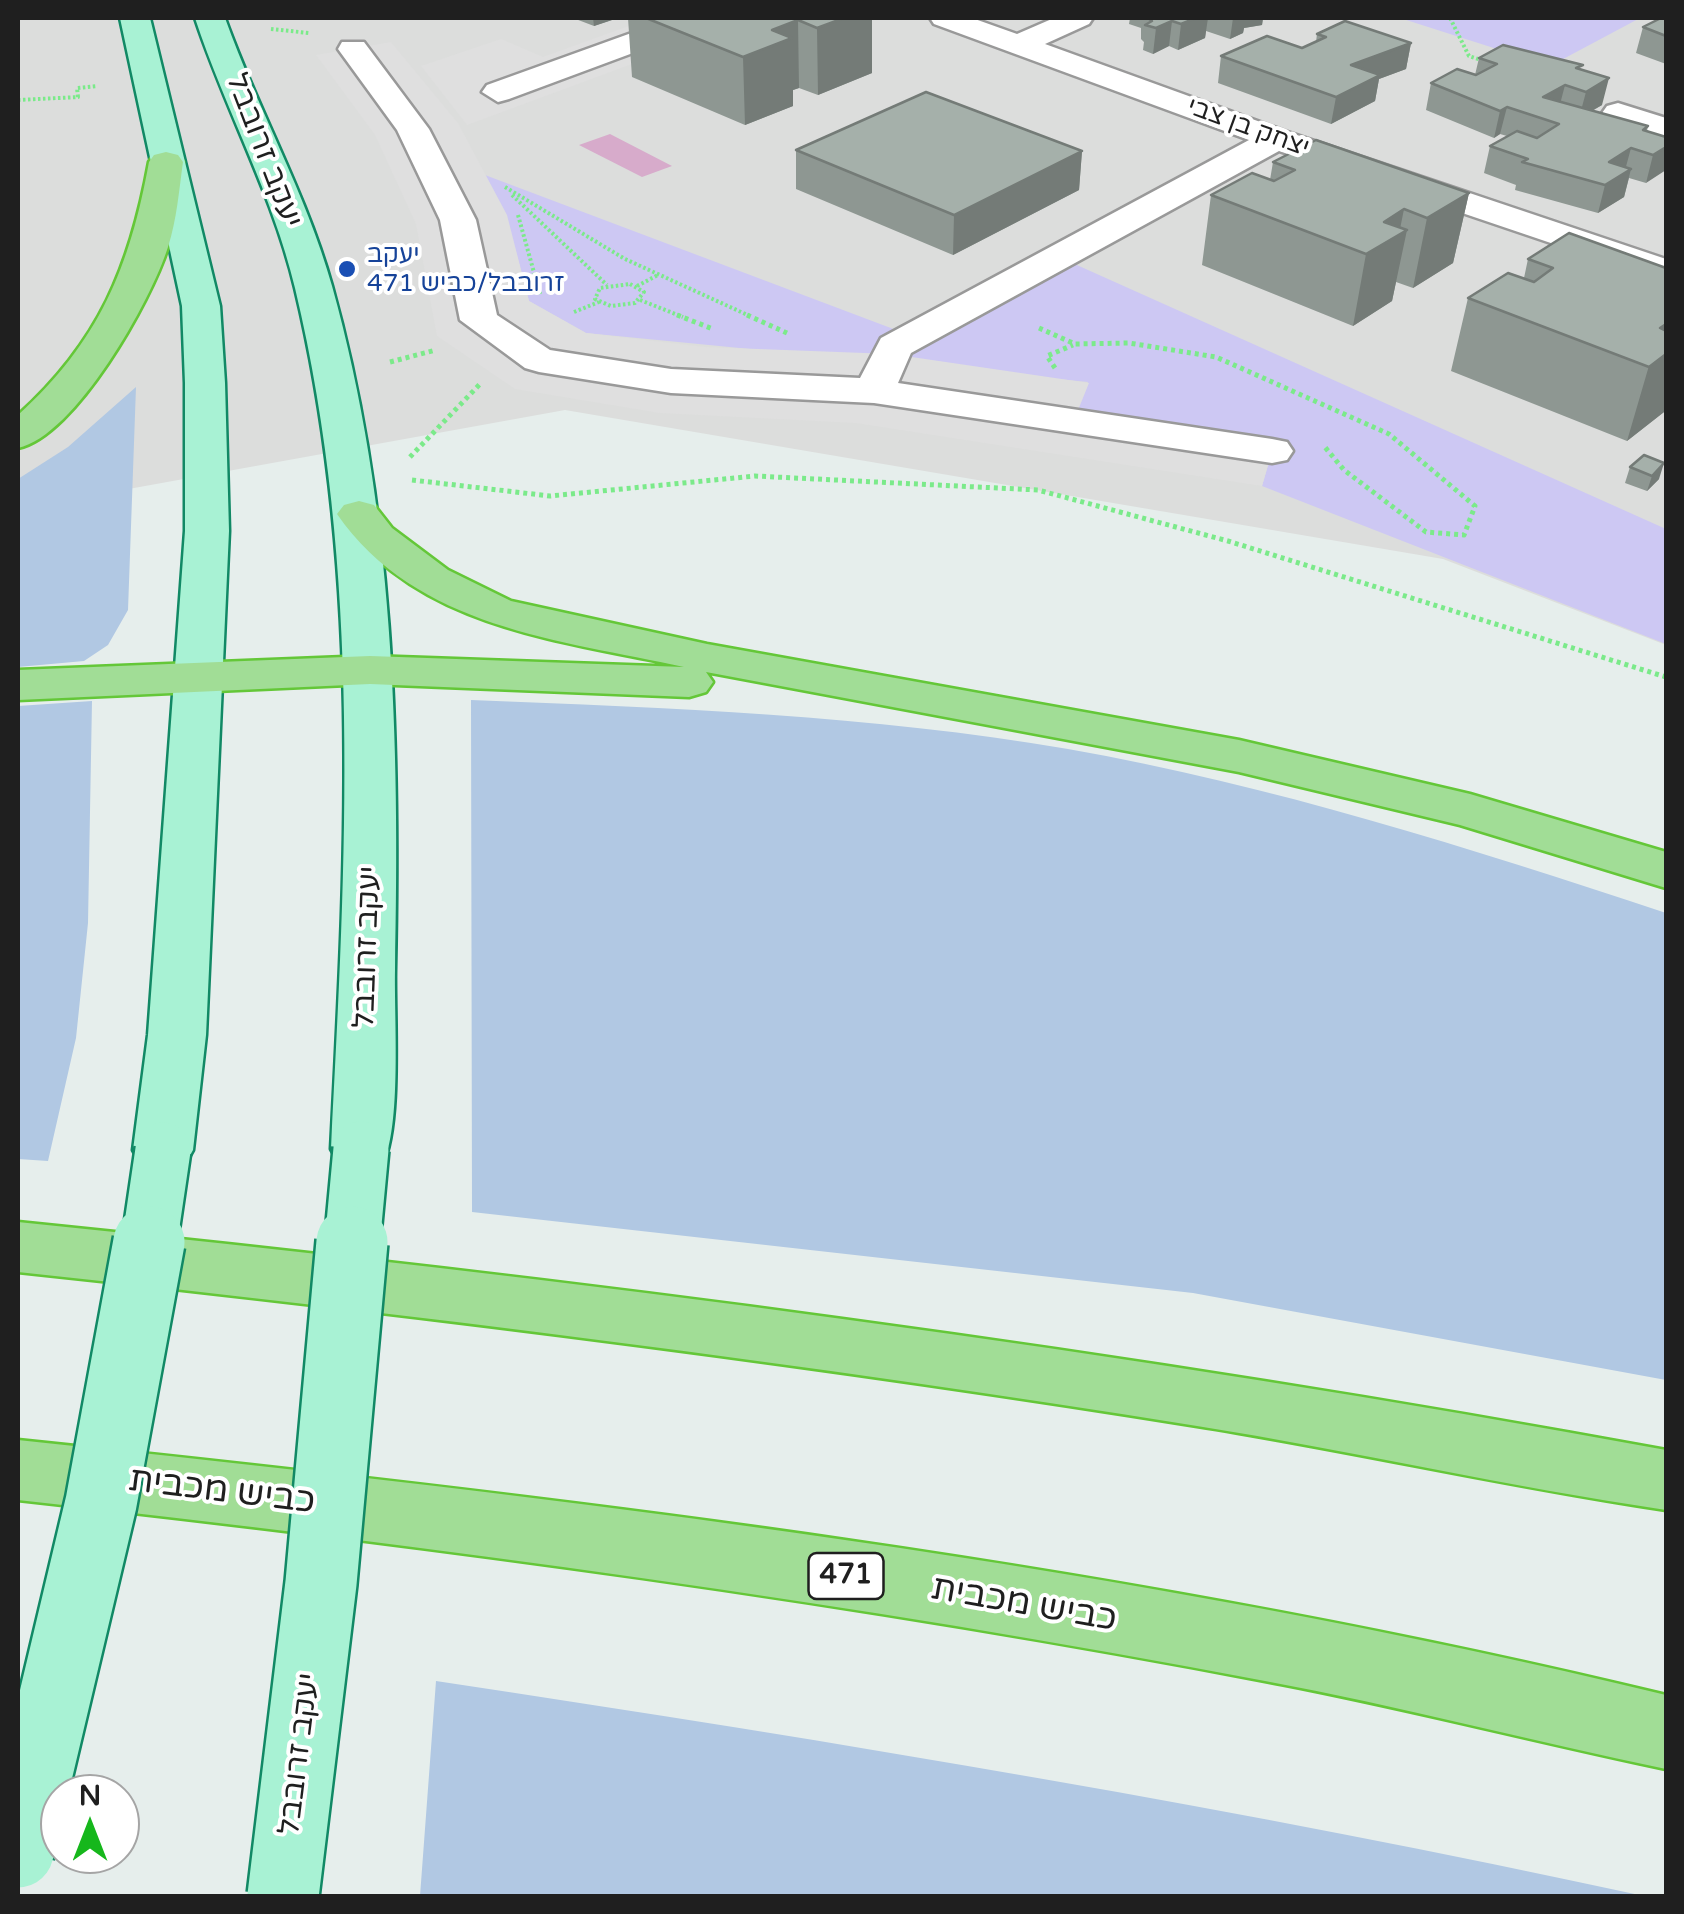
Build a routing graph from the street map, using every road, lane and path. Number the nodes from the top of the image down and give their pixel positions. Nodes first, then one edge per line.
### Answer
1 (135, 18) edge
2 (700, 18) edge
3 (945, 18) edge
4 (1078, 18) edge
5 (1450, 18) edge
6 (211, 20) edge
7 (1018, 44) junction
8 (354, 48) joint
9 (1487, 62) edge
10 (148, 80) junction
11 (498, 92) dead end
12 (18, 100) edge
13 (1618, 113) edge
14 (1666, 129) edge
15 (1276, 139) junction
16 (166, 162) junction
17 (624, 259) dead end
18 (1666, 271) edge
19 (659, 275) junction
20 (607, 285) junction
21 (637, 286) junction
22 (640, 300) junction
23 (542, 302) dead end
24 (599, 302) junction
25 (559, 318) dead end
26 (726, 334) dead end
27 (509, 340) junction
28 (896, 346) junction
29 (376, 366) dead end
30 (874, 391) junction
31 (18, 436) edge
32 (1272, 451) dead end
33 (404, 462) dead end
34 (409, 479) dead end
35 (359, 514) junction
36 (370, 670) junction
37 (198, 675) junction
38 (1666, 677) edge
39 (18, 686) edge
40 (996, 712) junction
41 (1666, 870) edge
42 (18, 1248) edge
43 (18, 1470) edge
44 (1666, 1480) edge
45 (1666, 1732) edge
46 (18, 1852) edge
47 (283, 1896) edge

1 - 10 main road
2 - 11 street
3 - 7 street, יצחק בן צבי
4 - 7 street
5 - 9 path
6 - 8 path
6 - 35 main road, יעקב זרובבל
7 - 15 street, יצחק בן צבי
8 - 27 street
10 - 12 path
10 - 16 main road
13 - 14 street
15 - 18 street, יצחק בן צבי
15 - 28 street
16 - 31 highway
16 - 37 main road
17 - 19 path
19 - 21 path
19 - 28 path
20 - 21 path
20 - 23 path
20 - 24 path
21 - 22 path
22 - 24 path
22 - 26 path
24 - 25 path
27 - 29 path
27 - 30 street
27 - 33 path
28 - 30 street
30 - 32 street
34 - 38 path
35 - 36 main road, יעקב זרובבל
35 - 40 highway
36 - 37 highway
36 - 40 highway
36 - 47 main road, יעקב זרובבל, bridge
37 - 39 highway
37 - 46 main road, bridge
40 - 41 highway
42 - 44 highway
43 - 45 highway, כביש מכבית / 471

